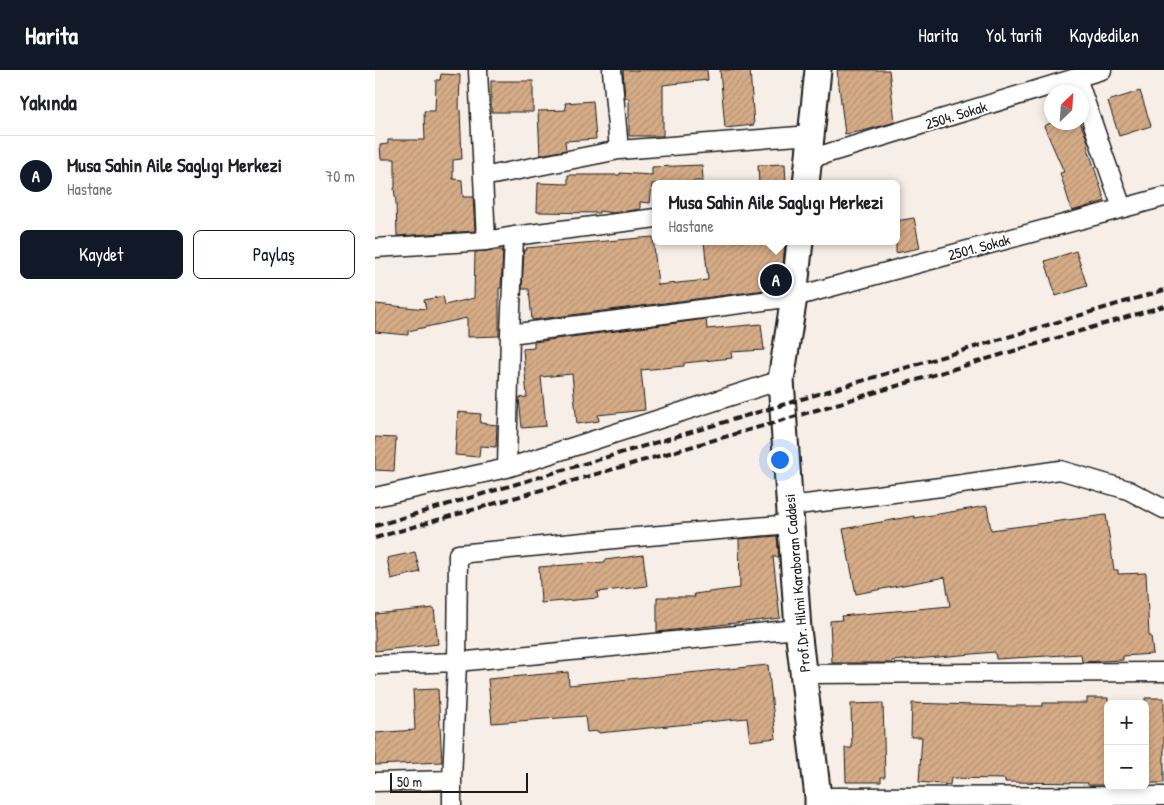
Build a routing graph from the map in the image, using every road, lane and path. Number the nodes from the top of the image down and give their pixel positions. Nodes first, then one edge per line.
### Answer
1 (479, 70) edge
2 (612, 70) edge
3 (818, 70) edge
4 (1102, 70) edge
5 (1077, 78) junction
6 (810, 147) junction
7 (619, 150) junction
8 (483, 177) junction
9 (807, 180) edge
10 (1164, 197) edge
11 (1122, 208) junction
12 (652, 219) edge
13 (514, 236) junction
14 (486, 241) junction
15 (800, 245) edge
16 (375, 248) edge
17 (794, 297) junction
18 (510, 334) junction
19 (781, 380) junction
20 (507, 468) junction
21 (375, 497) edge
22 (1164, 509) edge
23 (791, 515) junction
24 (798, 629) junction
25 (457, 662) junction
26 (375, 665) edge
27 (1164, 672) edge
28 (804, 674) junction
29 (452, 780) junction
30 (375, 782) edge
31 (1164, 796) edge
32 (818, 801) edge
33 (452, 805) edge

1 - 8 street
2 - 7 street
3 - 6 street
4 - 5 street, 2504. Sokak
5 - 6 street, 2504. Sokak
5 - 11 street
6 - 7 street, 2504. Sokak
6 - 9 street
7 - 8 street, 2504. Sokak
8 - 14 street
10 - 11 street, 2501. Sokak
11 - 17 street, 2501. Sokak
12 - 13 street
13 - 14 street
13 - 18 street
14 - 16 street
15 - 17 street, Prof.Dr. Hilmi Karaboran Caddesi
17 - 18 street, 2501. Sokak
17 - 19 street, Prof.Dr. Hilmi Karaboran Caddesi
18 - 20 street
19 - 20 street
19 - 23 street, Prof.Dr. Hilmi Karaboran Caddesi
20 - 21 street
22 - 23 street
23 - 24 street, Prof.Dr. Hilmi Karaboran Caddesi
23 - 25 street
24 - 25 street
24 - 28 street, Prof.Dr. Hilmi Karaboran Caddesi
25 - 26 street
25 - 29 street
27 - 28 street
28 - 32 street, Prof.Dr. Hilmi Karaboran Caddesi
29 - 30 street
29 - 33 street
31 - 32 street

